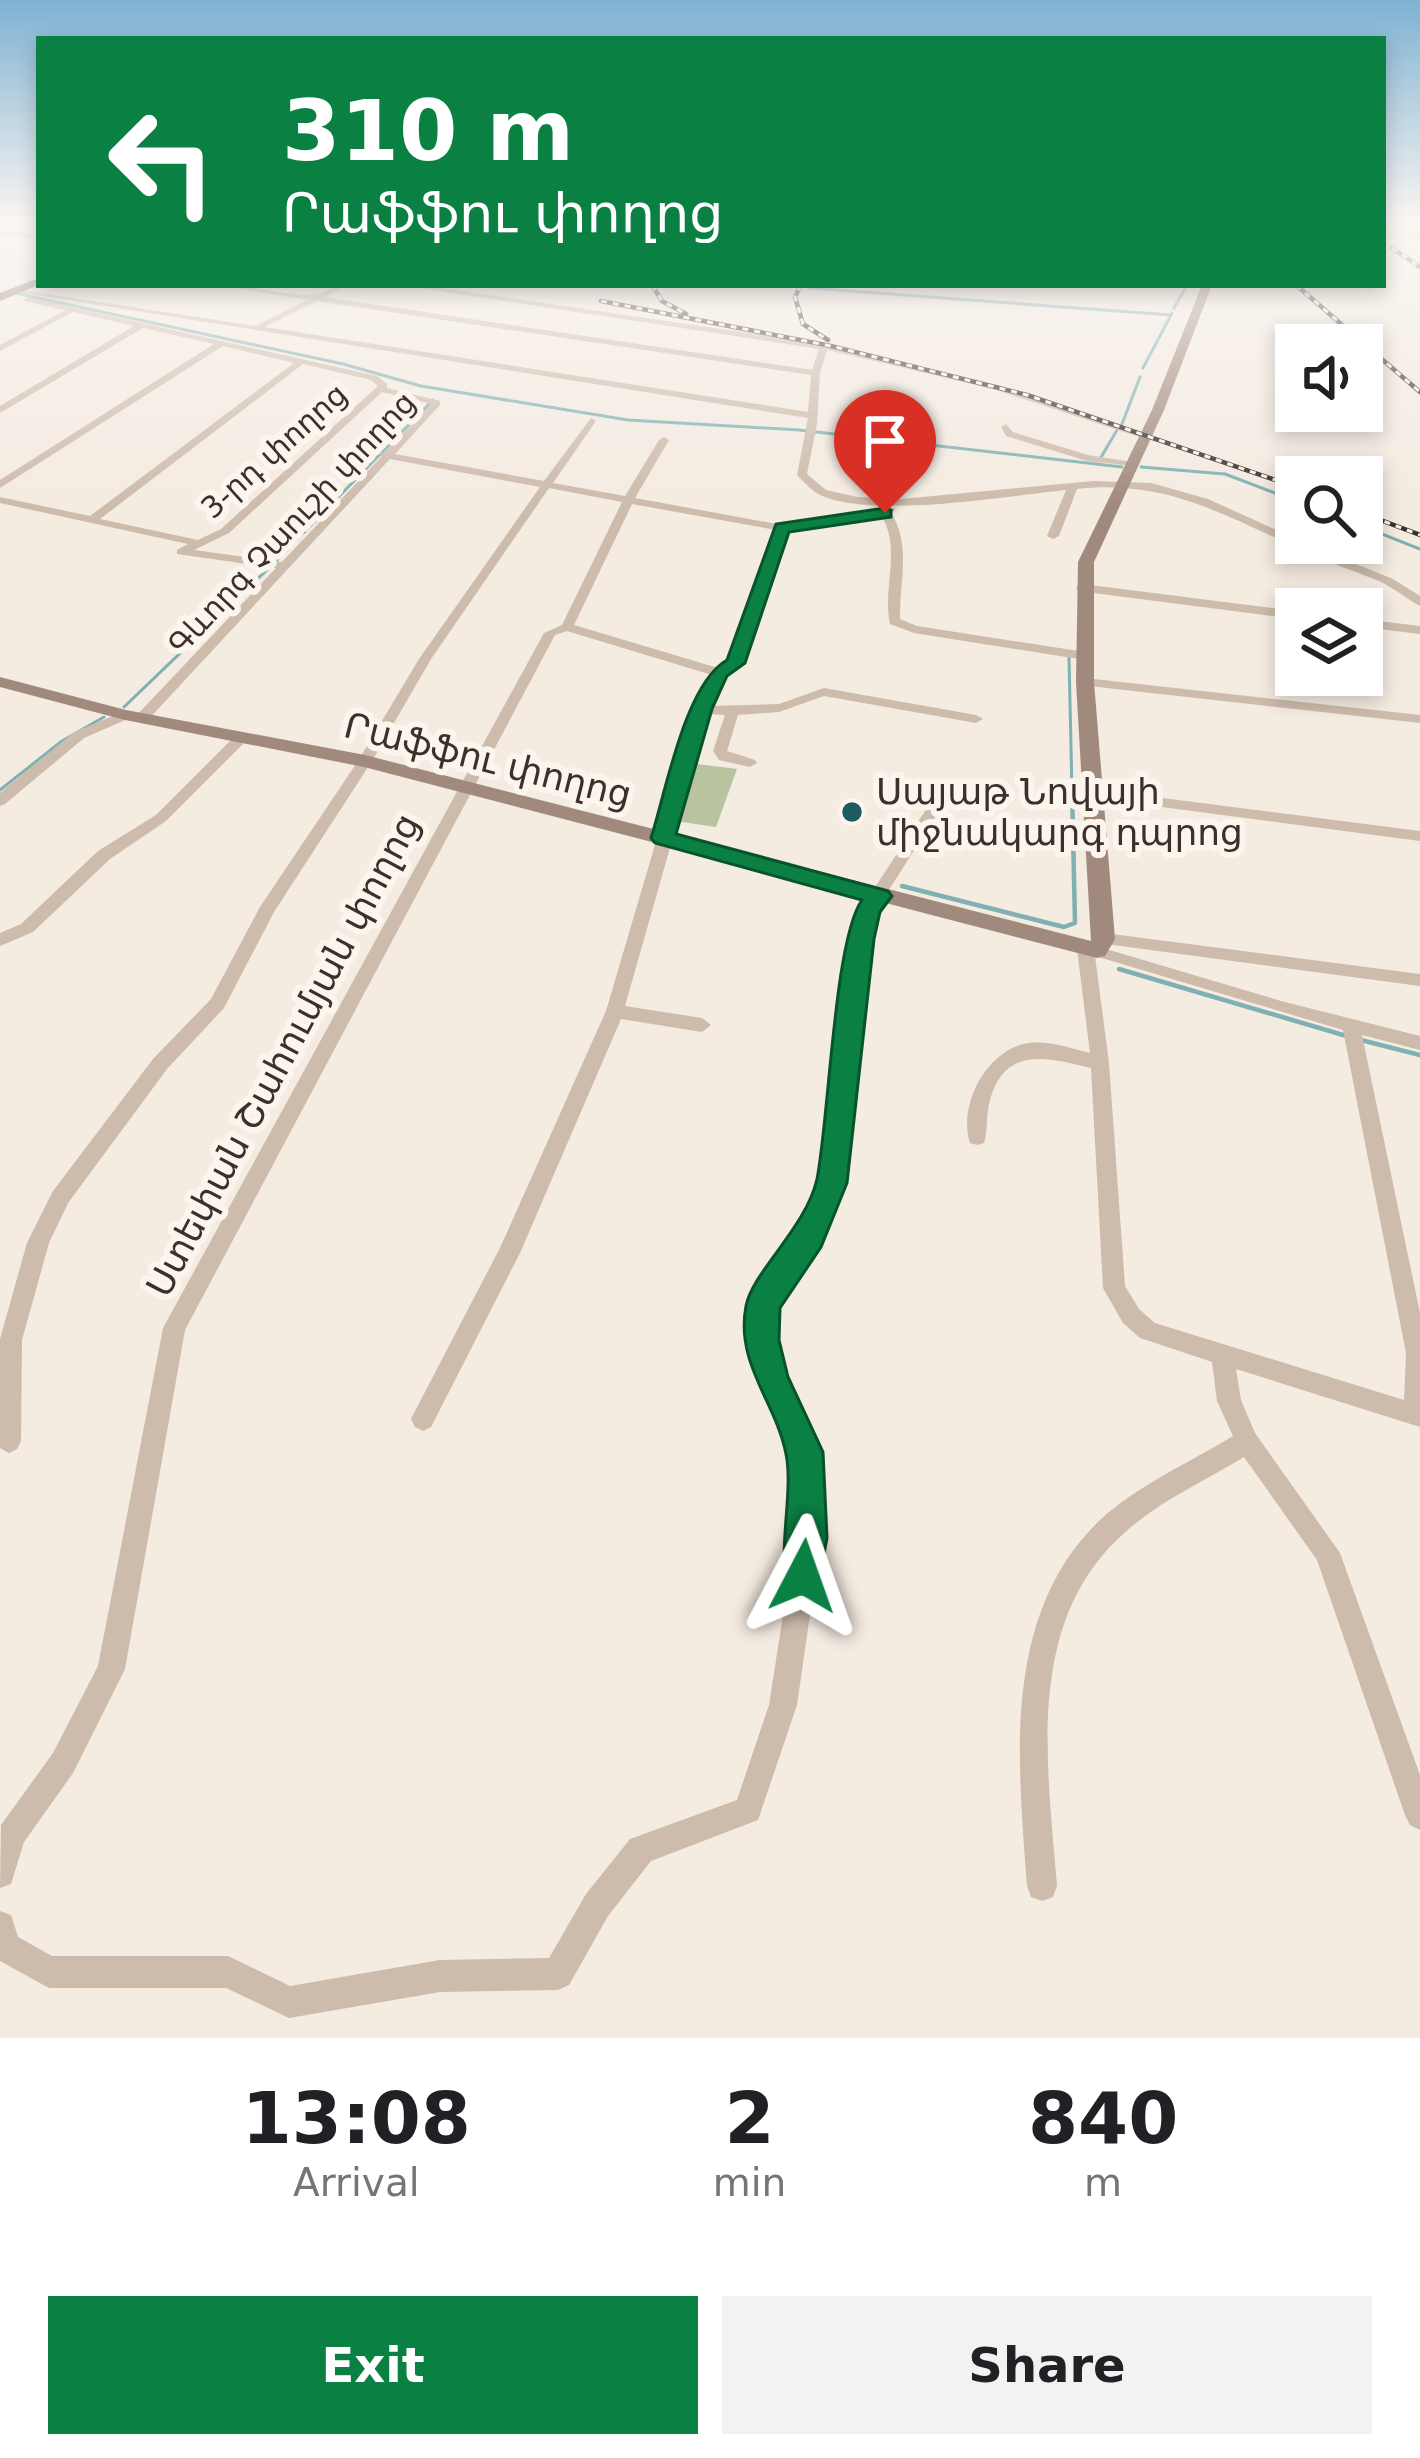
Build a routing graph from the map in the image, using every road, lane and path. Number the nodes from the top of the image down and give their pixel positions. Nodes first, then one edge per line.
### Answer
1 (62, 315) edge
2 (89, 315) edge
3 (162, 315) edge
4 (282, 315) edge
5 (429, 315) edge
6 (608, 315) edge
7 (1194, 315) edge
8 (140, 326) junction
9 (256, 328) junction
10 (222, 343) junction
11 (824, 347) junction
12 (0, 348) edge
13 (302, 362) junction
14 (813, 373) junction
15 (380, 388) junction
16 (0, 410) edge
17 (810, 416) junction
18 (591, 421) dead end
19 (1006, 427) dead end
20 (1144, 436) junction
21 (664, 440) dead end
22 (385, 455) junction
23 (1133, 463) junction
24 (544, 483) junction
25 (1124, 483) junction
26 (0, 485) edge
27 (1072, 487) junction
28 (626, 498) junction
29 (0, 500) edge
30 (886, 508) junction
31 (93, 520) junction
32 (782, 528) junction
33 (1053, 536) dead end
34 (197, 543) junction
35 (287, 566) junction
36 (1082, 588) junction
37 (1420, 602) edge
38 (1275, 612) edge
39 (1383, 626) edge
40 (567, 627) junction
41 (1420, 630) edge
42 (1085, 656) junction
43 (719, 673) junction
44 (0, 682) edge
45 (1085, 682) junction
46 (702, 709) junction
47 (732, 713) junction
48 (133, 717) junction
49 (976, 719) dead end
50 (1420, 719) edge
51 (242, 737) junction
52 (365, 761) junction
53 (750, 763) dead end
54 (464, 786) junction
55 (1091, 794) junction
56 (0, 801) edge
57 (936, 805) dead end
58 (1420, 836) edge
59 (663, 838) junction
60 (879, 896) junction
61 (0, 940) edge
62 (1097, 946) junction
63 (1420, 980) edge
64 (616, 1011) junction
65 (702, 1025) dead end
66 (1352, 1034) junction
67 (1420, 1043) edge
68 (1100, 1064) junction
69 (976, 1137) dead end
70 (1222, 1356) junction
71 (1418, 1415) edge
72 (423, 1419) dead end
73 (9, 1441) dead end
74 (1247, 1441) junction
75 (1420, 1815) edge
76 (0, 1873) edge
77 (1042, 1886) dead end
78 (0, 1925) edge

1 - 12 street
2 - 8 street
3 - 9 street
4 - 9 street
5 - 14 street
6 - 11 street
7 - 20 main road
8 - 10 street
8 - 16 street
9 - 17 street
10 - 13 street
10 - 26 street
11 - 14 street
11 - 20 street
13 - 15 street
13 - 31 street
14 - 17 street
15 - 22 street, Գևորգ Չաուշի փողոց
15 - 34 street, 3-րդ փողոց
17 - 30 street
18 - 24 street
19 - 23 street
20 - 23 main road
21 - 28 street, Ստեփան Շահումյան փողոց
22 - 24 street
22 - 35 street, Գևորգ Չաուշի փողոց
23 - 25 main road
24 - 28 street
24 - 52 street
25 - 27 street
25 - 36 main road
25 - 37 street
27 - 30 street
27 - 33 street
28 - 32 street
28 - 40 street, Ստեփան Շահումյան փողոց
29 - 31 street
30 - 32 street
30 - 42 street
31 - 34 street
32 - 43 street
34 - 35 street
35 - 48 street, Գևորգ Չաուշի փողոց
36 - 38 street
36 - 42 main road
39 - 41 street
40 - 43 street
40 - 54 street, Ստեփան Շահումյան փողոց
42 - 45 main road
43 - 46 street
44 - 48 main road, Րաֆֆու փողոց
45 - 50 street
45 - 55 main road
46 - 47 street
46 - 59 street
47 - 49 street
47 - 53 street
48 - 51 main road, Րաֆֆու փողոց
48 - 56 street, Գևորգ Չաուշի փողոց
51 - 52 main road, Րաֆֆու փողոց
51 - 61 street
52 - 54 main road, Րաֆֆու փողոց
52 - 73 street
54 - 59 main road, Րաֆֆու փողոց
54 - 76 street, Ստեփան Շահումյան փողոց
55 - 58 street
55 - 62 main road
57 - 60 street
59 - 60 main road, Րաֆֆու փողոց
59 - 64 street
60 - 62 main road, Րաֆֆու փողոց
60 - 78 street
62 - 63 street
62 - 66 street, Րաֆֆու փողոց
62 - 68 street
64 - 65 street
64 - 72 street
66 - 67 street, Րաֆֆու փողոց
66 - 71 street
68 - 69 street
68 - 70 street
70 - 71 street
70 - 74 street
74 - 75 street
74 - 77 street

